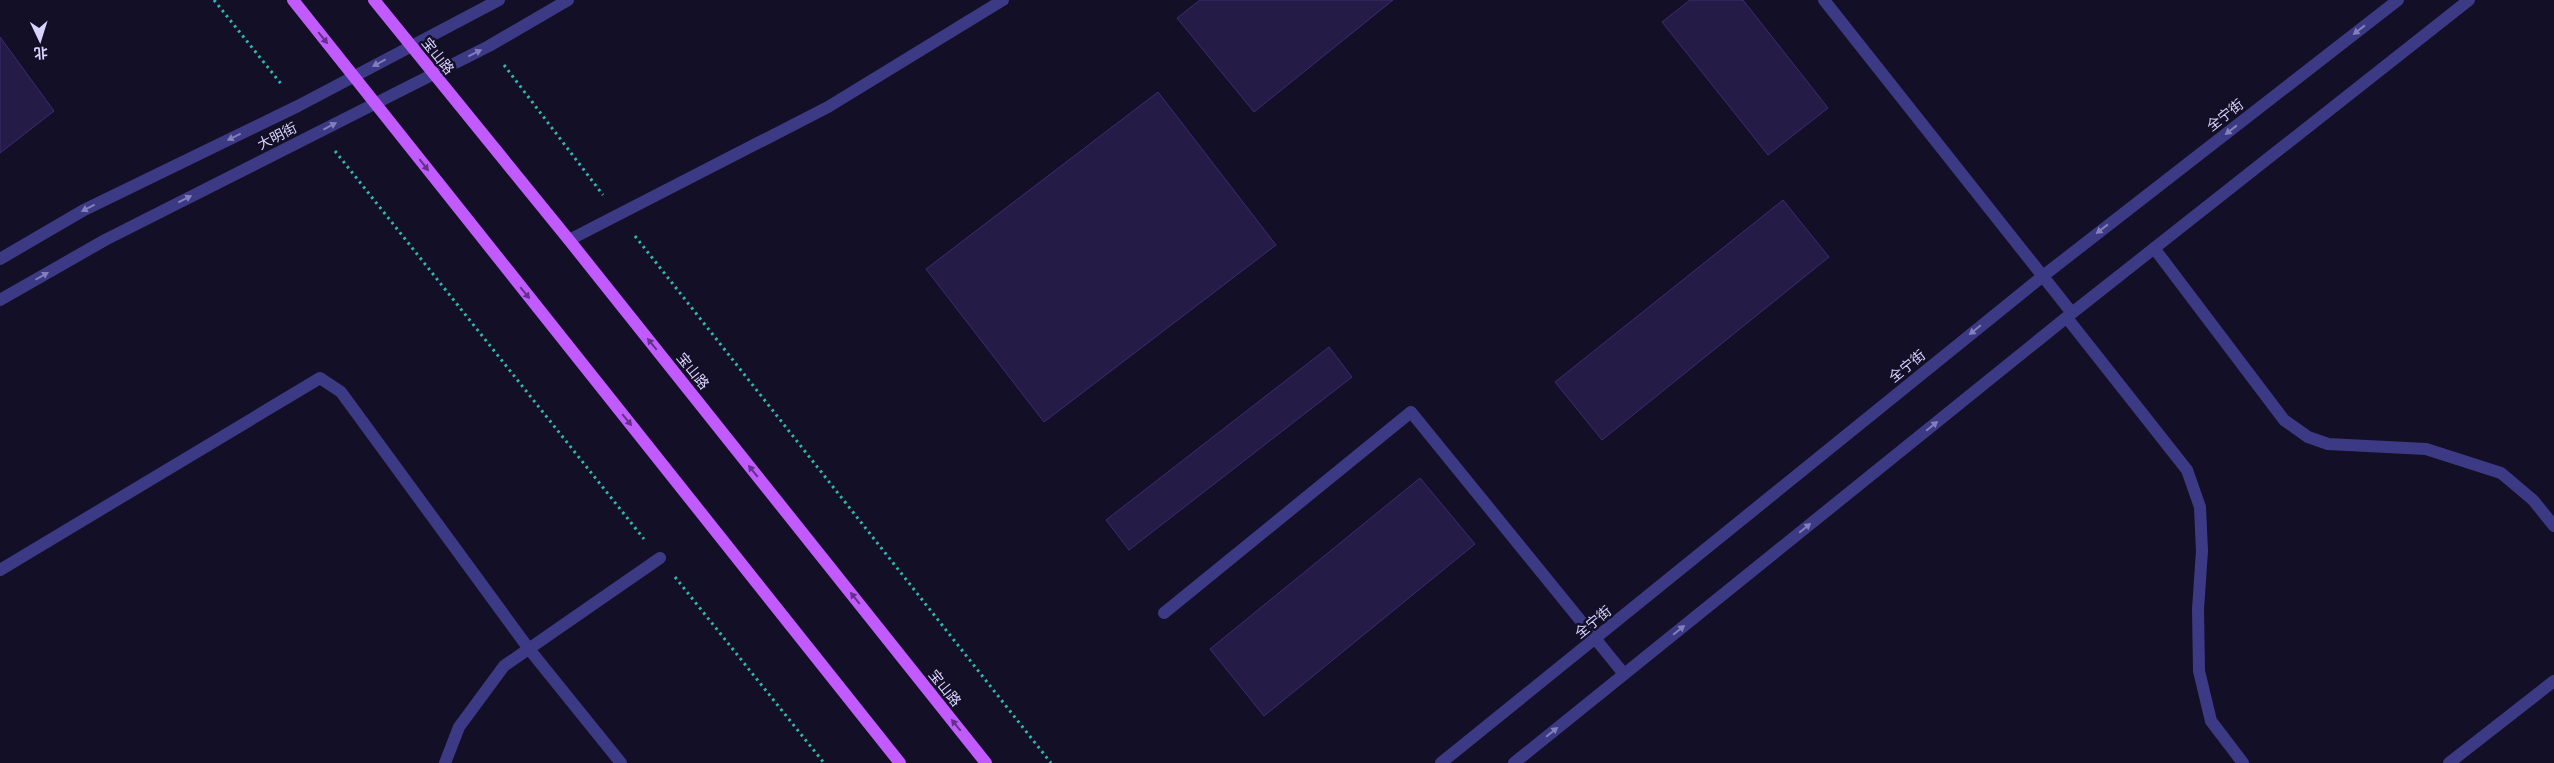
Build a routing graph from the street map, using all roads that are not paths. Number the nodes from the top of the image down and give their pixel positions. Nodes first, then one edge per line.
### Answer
1 (293, 0) edge
2 (374, 0) edge
3 (500, 0) edge
4 (568, 0) edge
5 (1003, 0) edge
6 (1824, 0) edge
7 (2398, 0) edge
8 (2469, 0) edge
9 (410, 46) junction
10 (432, 74) junction
11 (354, 76) junction
12 (374, 103) junction
13 (569, 240) junction
14 (2154, 248) junction
15 (0, 259) edge
16 (2043, 276) junction
17 (0, 300) edge
18 (2069, 315) junction
19 (2554, 526) edge
20 (660, 558) road end
21 (0, 570) edge
22 (1164, 613) dead end
23 (1595, 639) junction
24 (529, 648) junction
25 (1624, 674) junction
26 (2554, 681) edge
27 (445, 763) edge
28 (621, 763) edge
29 (900, 763) edge
30 (986, 763) edge
31 (1441, 763) edge
32 (1514, 763) edge
33 (2243, 763) edge
34 (2449, 763) edge

1 -> 11 main road
2 - 9 main road, 宝山路
3 - 9 street, 大明街
10 -> 4 street, 大明街
5 - 13 street
6 - 16 street
7 -> 16 street, 全宁街
8 - 14 street
9 - 10 main road, 宝山路
9 -> 11 street, 大明街
10 - 12 street, 大明街
10 - 13 main road, 宝山路
11 - 12 main road
11 -> 15 street, 大明街
17 -> 12 street, 大明街
12 -> 29 main road
30 -> 13 main road, 宝山路
14 - 18 street
14 - 19 street
16 - 18 street
16 -> 23 street, 全宁街
25 -> 18 street
18 - 33 street
20 - 24 street
21 - 24 street
22 - 23 street
23 - 25 street
23 - 31 street, 全宁街
24 - 27 street
24 - 28 street
32 -> 25 street
26 - 34 street

